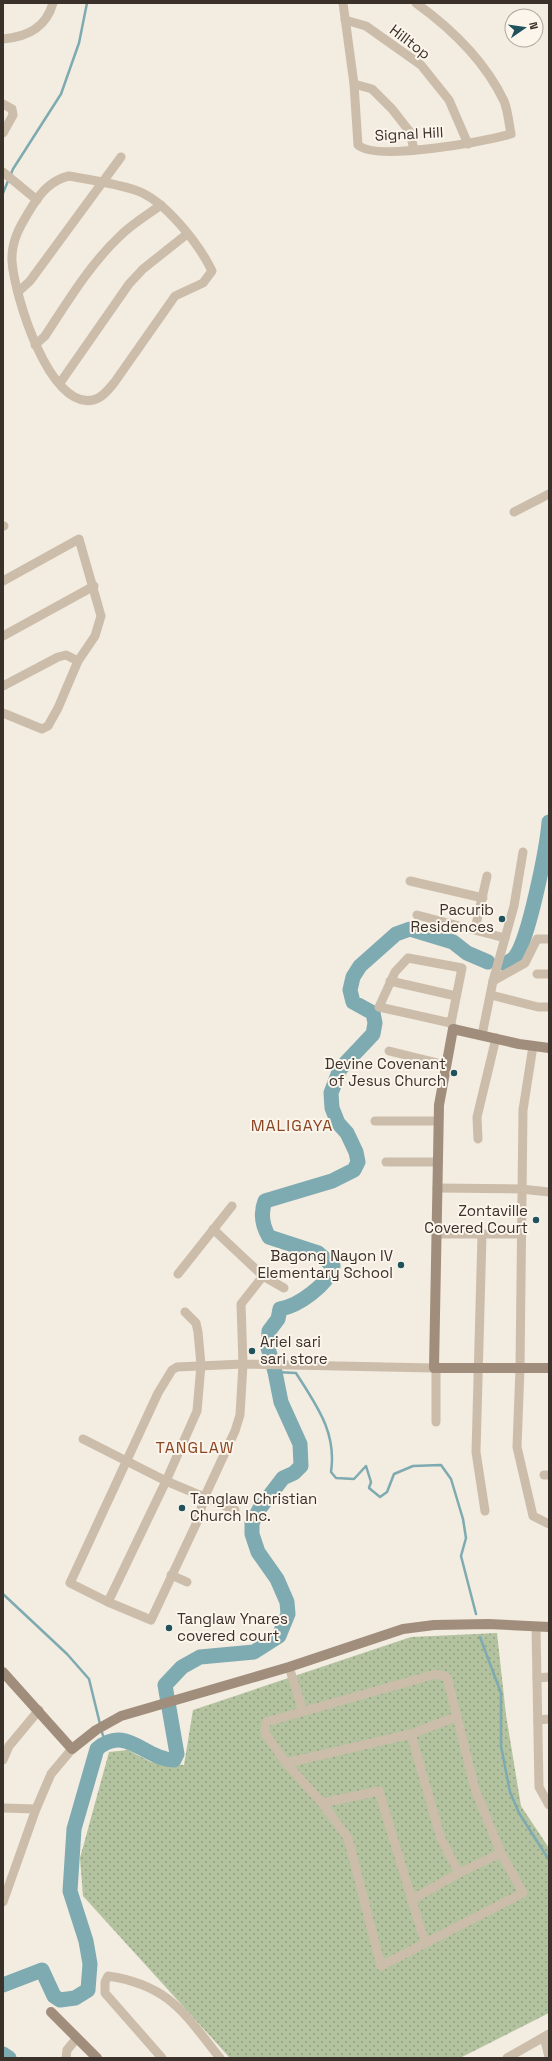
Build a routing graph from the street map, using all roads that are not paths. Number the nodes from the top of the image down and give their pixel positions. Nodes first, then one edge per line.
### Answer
1 (53, 3) edge
2 (343, 3) edge
3 (416, 3) edge
4 (345, 20) junction
5 (3, 39) edge
6 (354, 84) junction
7 (3, 104) edge
8 (3, 133) edge
9 (468, 144) junction
10 (414, 150) junction
11 (121, 156) dead end
12 (3, 172) edge
13 (101, 182) junction
14 (36, 200) junction
15 (160, 205) junction
16 (187, 234) junction
17 (18, 292) junction
18 (35, 345) junction
19 (60, 383) junction
20 (549, 494) edge
21 (514, 512) dead end
22 (3, 581) edge
23 (94, 586) junction
24 (3, 636) edge
25 (78, 661) junction
26 (3, 686) edge
27 (3, 713) edge
28 (523, 852) dead end
29 (487, 876) dead end
30 (410, 881) dead end
31 (482, 898) junction
32 (417, 915) dead end
33 (474, 929) junction
34 (505, 938) junction
35 (549, 939) edge
36 (536, 974) dead end
37 (549, 974) edge
38 (390, 981) junction
39 (494, 981) junction
40 (491, 995) junction
41 (456, 996) junction
42 (549, 1007) edge
43 (452, 1026) junction
44 (482, 1035) junction
45 (496, 1038) junction
46 (533, 1046) junction
47 (549, 1048) edge
48 (389, 1051) dead end
49 (446, 1065) junction
50 (375, 1121) dead end
51 (438, 1121) junction
52 (478, 1139) dead end
53 (386, 1162) dead end
54 (438, 1162) junction
55 (437, 1188) junction
56 (521, 1189) junction
57 (549, 1192) edge
58 (232, 1206) dead end
59 (213, 1229) junction
60 (436, 1234) junction
61 (520, 1234) junction
62 (482, 1235) junction
63 (178, 1274) dead end
64 (263, 1276) junction
65 (284, 1288) dead end
66 (185, 1312) dead end
67 (243, 1364) junction
68 (202, 1365) junction
69 (478, 1367) junction
70 (435, 1368) junction
71 (520, 1368) junction
72 (549, 1368) edge
73 (436, 1422) dead end
74 (83, 1439) dead end
75 (126, 1461) junction
76 (166, 1480) junction
77 (204, 1496) junction
78 (235, 1510) dead end
79 (485, 1511) dead end
80 (549, 1524) edge
81 (171, 1575) junction
82 (187, 1582) dead end
83 (108, 1602) junction
84 (536, 1627) junction
85 (549, 1627) edge
86 (289, 1667) junction
87 (4, 1676) edge
88 (549, 1677) edge
89 (537, 1678) junction
90 (38, 1710) junction
91 (303, 1710) junction
92 (456, 1717) junction
93 (549, 1719) edge
94 (538, 1720) junction
95 (411, 1734) junction
96 (72, 1749) junction
97 (3, 1760) edge
98 (286, 1764) junction
99 (539, 1767) junction
100 (549, 1767) edge
101 (322, 1803) junction
102 (549, 1805) edge
103 (3, 1808) edge
104 (36, 1809) junction
105 (501, 1853) junction
106 (459, 1873) junction
107 (411, 1900) junction
108 (3, 1902) edge
109 (425, 1943) junction
110 (52, 2012) dead end
111 (546, 2036) edge
112 (77, 2038) junction
113 (549, 2057) edge
114 (66, 2058) edge
115 (97, 2058) edge
116 (162, 2058) edge
117 (220, 2058) edge
118 (507, 2058) edge

1 - 5 street
2 - 4 street, Signal Hill
3 - 9 street, Signal Hill
4 - 6 street, Signal Hill
4 - 9 street, Hilltop
6 - 10 street
6 - 10 street, Signal Hill
7 - 8 street
9 - 10 street, Signal Hill
11 - 13 street
12 - 14 street
13 - 14 street
13 - 15 street
13 - 17 street
14 - 17 street
15 - 16 street
15 - 18 street
16 - 19 street
16 - 19 street
17 - 18 street
18 - 19 street
20 - 21 street
22 - 23 street
23 - 24 street
23 - 25 street
25 - 26 street
25 - 27 street
28 - 34 street
29 - 31 street
30 - 31 street
31 - 33 street
32 - 33 street
33 - 34 street
34 - 39 street
35 - 39 street
36 - 37 street
38 - 41 street
38 - 41 street
38 - 43 street
39 - 40 street
40 - 42 street
40 - 44 street
41 - 43 street
43 - 44 street
43 - 49 street
44 - 45 street
45 - 46 street
45 - 52 street
46 - 47 street
46 - 56 street
48 - 49 street
49 - 51 street
50 - 51 street
51 - 54 street
53 - 54 street
54 - 55 street
55 - 56 street
55 - 60 street
56 - 57 street
56 - 61 street
58 - 59 street
59 - 63 street
59 - 64 street
60 - 62 street
60 - 70 street
61 - 62 street
61 - 71 street
62 - 69 street
64 - 65 street
64 - 67 street
66 - 68 street
67 - 68 street
67 - 70 street
67 - 77 street
68 - 75 street
68 - 76 street
69 - 70 street
69 - 71 street
69 - 79 street
70 - 73 street
71 - 72 street
71 - 80 street
74 - 75 street
75 - 76 street
75 - 83 street
76 - 77 street
76 - 83 street
77 - 78 street
77 - 81 street
81 - 82 street
81 - 83 street
84 - 85 street
84 - 86 street
84 - 89 street
86 - 91 street
86 - 96 street
87 - 90 street
88 - 89 street
89 - 94 street
90 - 96 street
90 - 97 street
91 - 92 street
91 - 98 street
92 - 95 street
92 - 105 street
93 - 94 street
94 - 99 street
95 - 98 street
95 - 106 street
96 - 104 street
98 - 101 street
99 - 100 street
99 - 102 street
101 - 107 street
101 - 109 street
103 - 104 street
104 - 108 street
105 - 106 street
105 - 109 street
106 - 107 street
107 - 109 street
110 - 112 street
111 - 113 street
111 - 118 street
112 - 114 street
112 - 115 street
116 - 117 street

